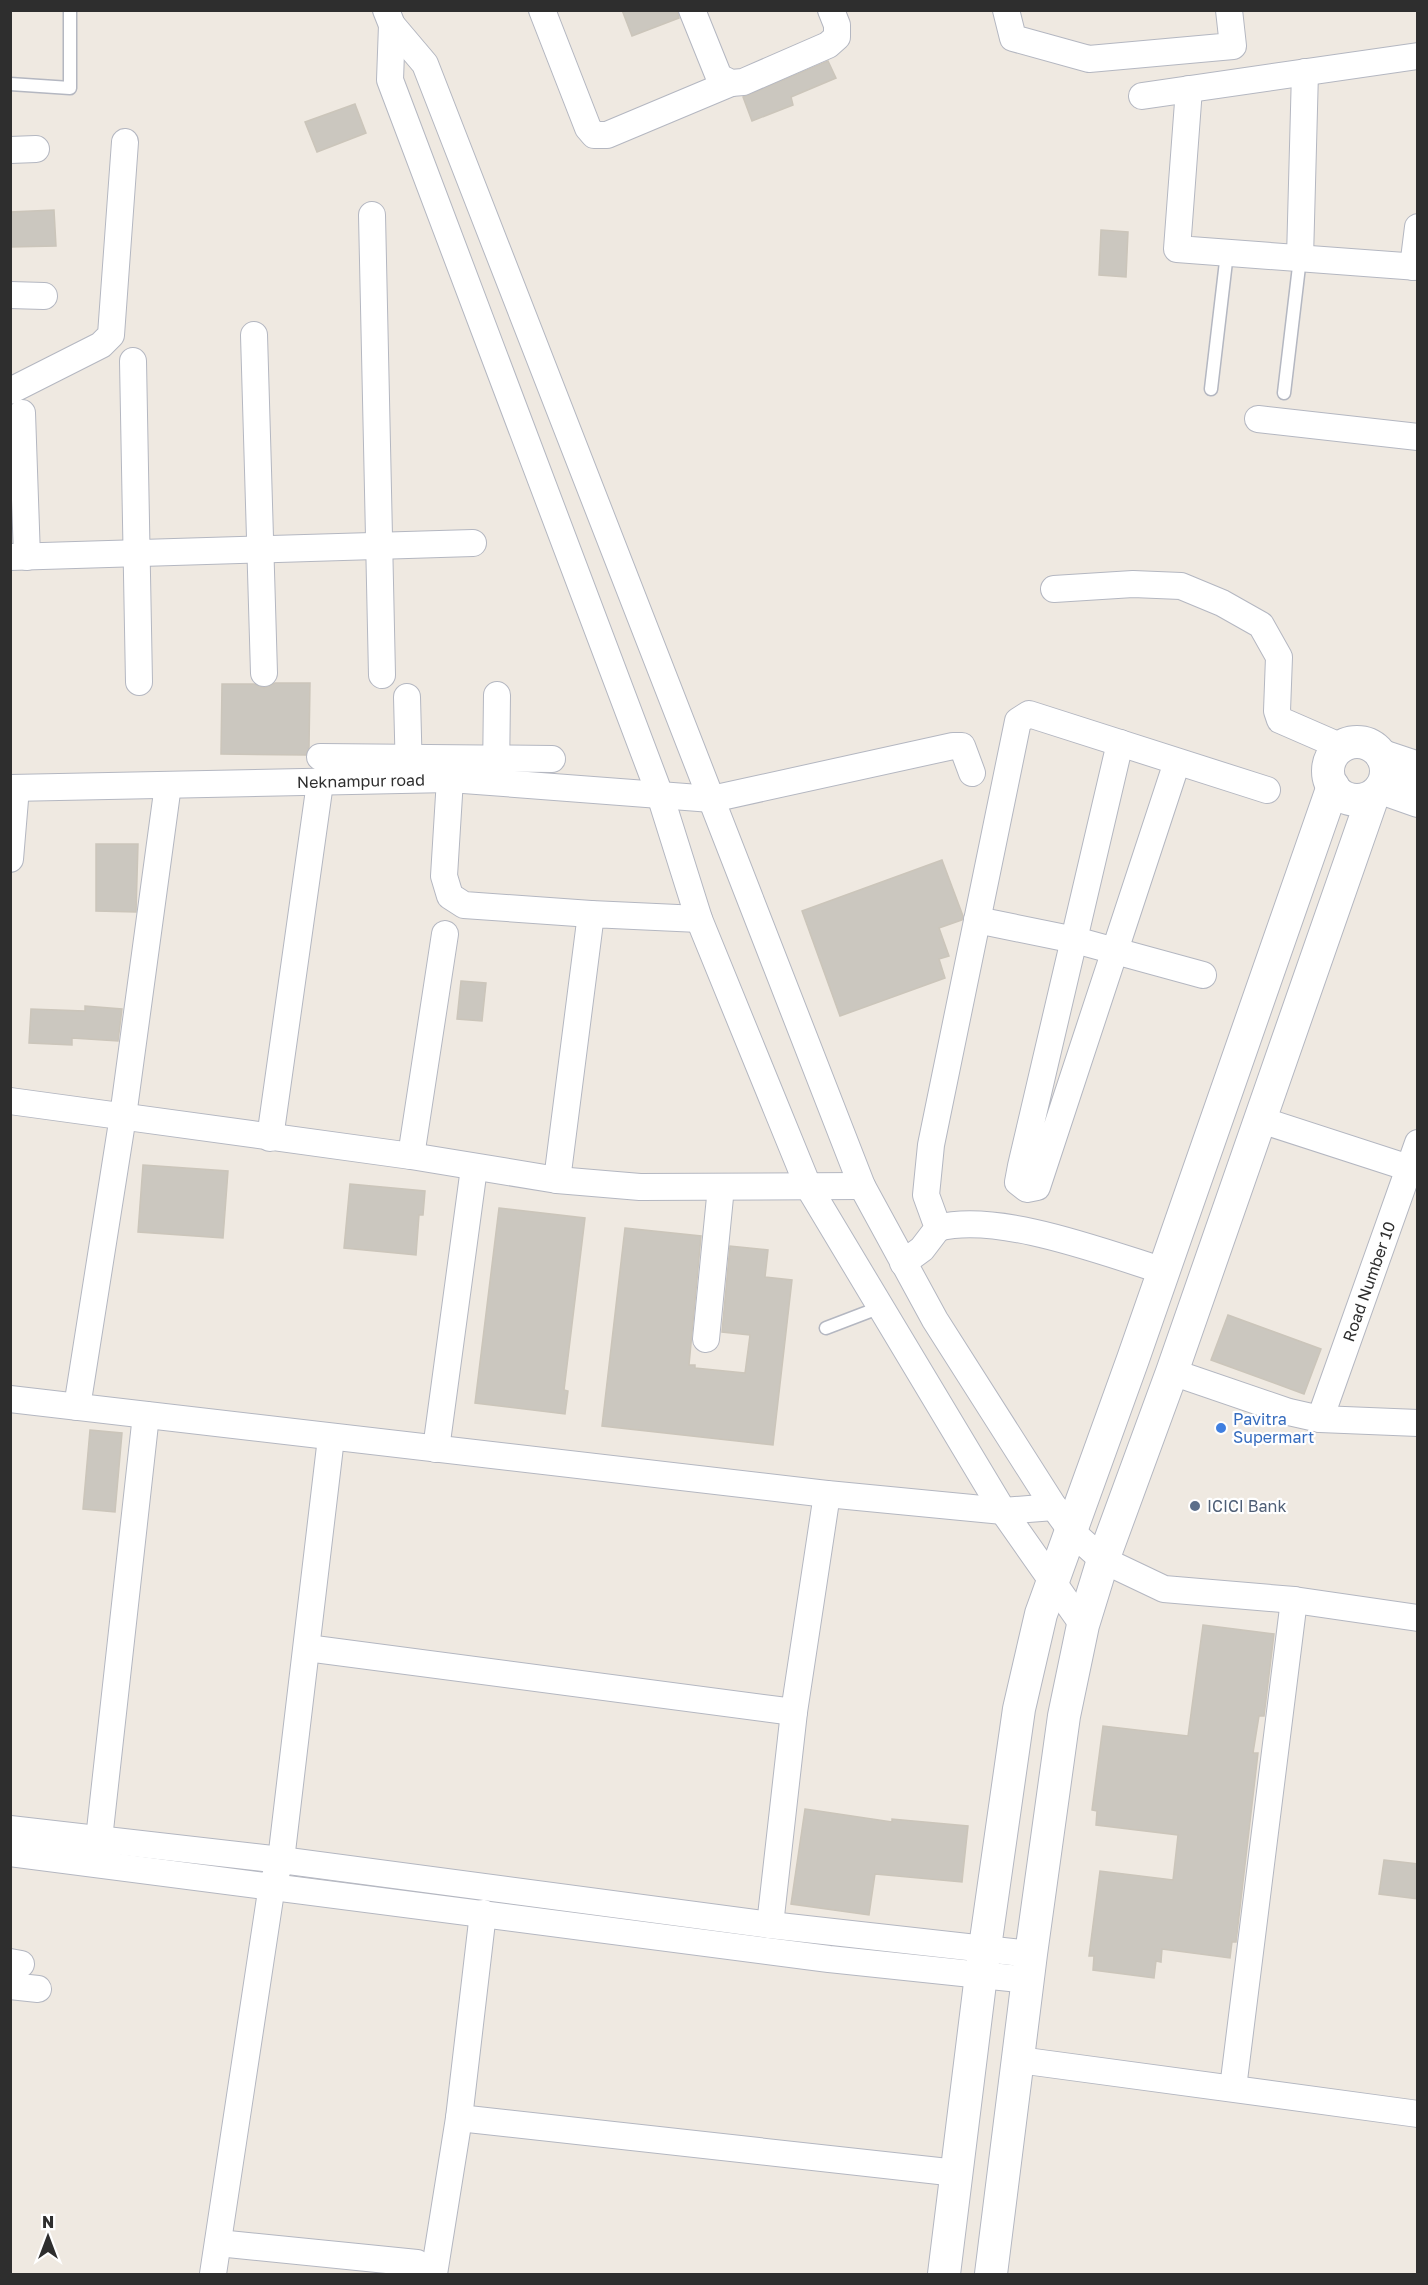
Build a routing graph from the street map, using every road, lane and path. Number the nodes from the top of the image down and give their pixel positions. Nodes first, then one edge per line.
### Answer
1 (70, 10) edge
2 (542, 10) edge
3 (692, 10) edge
4 (831, 10) edge
5 (1006, 10) edge
6 (1229, 10) edge
7 (389, 18) edge
8 (1418, 56) edge
9 (1305, 72) junction
10 (731, 83) junction
11 (10, 84) edge
12 (1189, 89) junction
13 (1142, 96) dead end
14 (125, 142) dead end
15 (36, 149) dead end
16 (10, 150) edge
17 (372, 215) dead end
18 (1418, 227) edge
19 (1227, 253) junction
20 (1300, 258) junction
21 (1415, 267) edge
22 (10, 295) edge
23 (44, 296) dead end
24 (254, 335) dead end
25 (133, 361) dead end
26 (1211, 389) dead end
27 (1284, 393) dead end
28 (16, 402) edge
29 (1258, 419) dead end
30 (1418, 437) edge
31 (473, 543) dead end
32 (377, 546) junction
33 (262, 549) junction
34 (137, 553) junction
35 (19, 557) edge
36 (1054, 589) dead end
37 (264, 674) dead end
38 (382, 675) dead end
39 (139, 682) dead end
40 (497, 694) dead end
41 (407, 697) dead end
42 (1120, 743) junction
43 (1342, 747) junction
44 (1382, 756) junction
45 (320, 757) dead end
46 (552, 759) dead end
47 (1177, 762) junction
48 (1418, 768) edge
49 (409, 769) junction
50 (496, 770) junction
51 (972, 773) dead end
52 (450, 779) junction
53 (320, 783) junction
54 (168, 785) junction
55 (1333, 786) junction
56 (13, 788) edge
57 (1267, 790) dead end
58 (1377, 792) junction
59 (660, 795) junction
60 (712, 799) junction
61 (1418, 801) edge
62 (10, 860) edge
63 (591, 914) junction
64 (699, 919) junction
65 (977, 920) junction
66 (445, 934) dead end
67 (1075, 940) junction
68 (1114, 951) junction
69 (1203, 975) dead end
70 (10, 1101) edge
71 (123, 1116) junction
72 (1261, 1120) junction
73 (270, 1138) junction
74 (1418, 1143) edge
75 (411, 1156) junction
76 (474, 1168) junction
77 (1409, 1168) junction
78 (557, 1180) junction
79 (808, 1186) junction
80 (862, 1186) junction
81 (722, 1187) junction
82 (938, 1228) junction
83 (903, 1263) junction
84 (1164, 1271) junction
85 (880, 1307) junction
86 (826, 1328) dead end
87 (706, 1339) dead end
88 (1172, 1372) junction
89 (10, 1399) edge
90 (77, 1407) junction
91 (146, 1415) junction
92 (1320, 1419) junction
93 (1418, 1423) edge
94 (331, 1438) junction
95 (436, 1449) junction
96 (827, 1494) junction
97 (1054, 1507) junction
98 (1003, 1511) junction
99 (1072, 1532) junction
100 (1103, 1560) junction
101 (1052, 1582) junction
102 (1294, 1600) junction
103 (1418, 1618) edge
104 (1083, 1625) junction
105 (307, 1648) junction
106 (794, 1712) junction
107 (10, 1829) edge
108 (99, 1839) junction
109 (10, 1853) edge
110 (281, 1860) junction
111 (272, 1886) junction
112 (483, 1913) junction
113 (770, 1925) junction
114 (983, 1962) junction
115 (1029, 1967) junction
116 (14, 1971) edge
117 (38, 1989) dead end
118 (1019, 2060) junction
119 (1233, 2088) junction
120 (1418, 2114) edge
121 (459, 2118) junction
122 (957, 2173) junction
123 (218, 2243) junction
124 (426, 2269) edge
125 (213, 2274) edge
126 (944, 2274) edge
127 (991, 2274) edge

1 - 11 lane
2 - 10 street
3 - 10 street
4 - 10 street
5 - 6 street
7 - 59 street
7 - 60 street
8 - 9 street
9 - 12 street
9 - 20 street
12 - 13 street
12 - 19 street
14 - 28 street
15 - 16 street
17 - 32 street
18 - 21 street
19 - 20 street
19 - 26 lane
20 - 21 street
20 - 27 lane
22 - 23 street
24 - 33 street
25 - 34 street
28 - 35 street
29 - 30 street
31 - 32 street
32 - 33 street
32 - 38 street
33 - 34 street
33 - 37 street
34 - 35 street
34 - 39 street
36 - 43 street
40 - 50 street
41 - 49 street
42 - 47 street
42 - 65 street
42 - 67 street
43 - 44 street
43 - 55 street
44 - 48 street
44 - 58 street
45 - 49 street
46 - 50 street
47 - 57 street
47 - 68 street
49 - 50 street
49 - 52 street, Neknampur road
49 - 53 street, Neknampur road
50 - 52 street, Neknampur road
50 - 59 street, Neknampur road
51 - 60 street, Neknampur road
52 - 63 street
53 - 54 street, Neknampur road
53 - 73 street
54 - 56 street, Neknampur road
54 - 71 street
55 - 58 street
55 - 84 street
56 - 62 street
58 - 61 street
58 - 72 street
59 - 60 street, Neknampur road
59 - 64 street
60 - 80 street
63 - 64 street
63 - 78 street
64 - 79 street
65 - 67 street
65 - 82 street
66 - 75 street
67 - 68 street
67 - 68 street
68 - 69 street
70 - 71 street
71 - 73 street
71 - 90 street
72 - 77 street
72 - 88 street
73 - 75 street
74 - 77 street, Road Number 10
75 - 76 street
76 - 78 street
76 - 95 street
77 - 92 street, Road Number 10
78 - 81 street
79 - 80 street
79 - 81 street
79 - 85 street
80 - 83 street
81 - 87 street
82 - 83 street
82 - 84 street
83 - 97 street
84 - 99 street
85 - 86 lane
85 - 98 street
88 - 92 street
88 - 100 street
89 - 90 street
90 - 91 street
91 - 94 street
91 - 108 street
92 - 93 street
94 - 95 street
94 - 105 street
95 - 96 street
96 - 98 street
96 - 106 street
97 - 98 street
97 - 99 street
98 - 101 street
99 - 100 street
99 - 101 street
100 - 102 street
100 - 104 street
101 - 104 street
101 - 114 street
102 - 103 street
102 - 119 street
104 - 115 street
105 - 106 street
105 - 110 street
106 - 113 street
107 - 108 street
108 - 110 street
109 - 111 street
110 - 111 street
110 - 113 street
111 - 112 street
111 - 123 street
112 - 114 street
112 - 121 street
113 - 114 street
114 - 115 street
114 - 122 street
115 - 118 street
116 - 117 street
118 - 119 street
118 - 127 street
119 - 120 street
121 - 122 street
121 - 124 street
122 - 126 street
123 - 124 street
123 - 125 street

